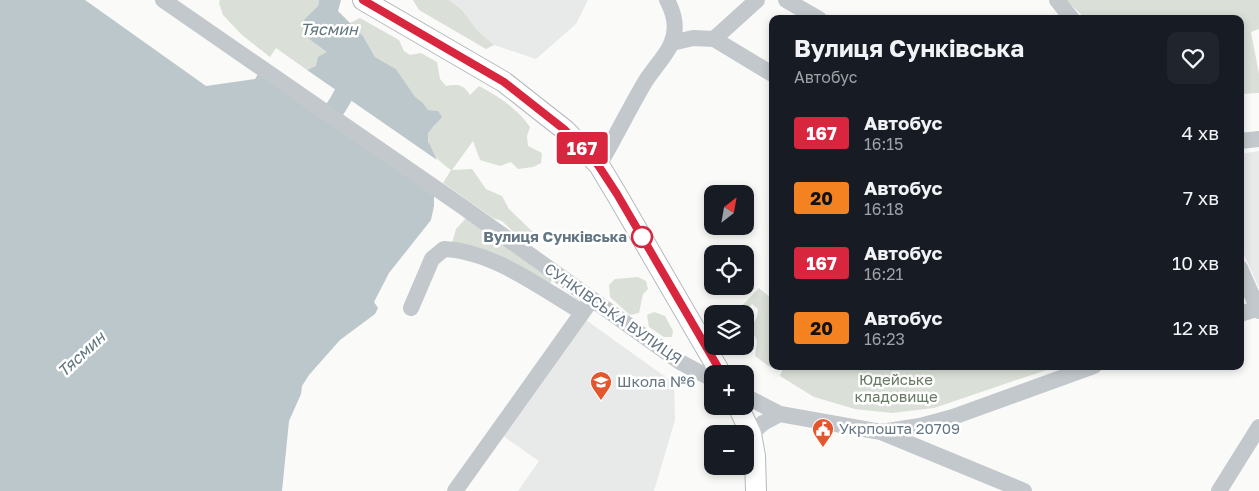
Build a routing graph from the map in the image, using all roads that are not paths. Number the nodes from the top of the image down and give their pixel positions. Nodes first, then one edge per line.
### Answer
1 (163, 0) edge
2 (363, 0) edge
3 (667, 0) edge
4 (757, 0) edge
5 (786, 0) edge
6 (1057, 0) edge
7 (812, 15) edge
8 (1069, 15) edge
9 (675, 24) junction
10 (693, 38) junction
11 (714, 39) junction
12 (672, 43) junction
13 (769, 72) edge
14 (1259, 139) edge
15 (1244, 141) edge
16 (598, 165) junction
17 (1244, 277) edge
18 (592, 299) junction
19 (411, 308) dead end
20 (1258, 309) edge
21 (582, 312) junction
22 (1244, 313) edge
23 (717, 365) edge
24 (1083, 370) edge
25 (704, 375) edge
26 (754, 401) edge
27 (780, 414) junction
28 (1259, 427) edge
29 (754, 431) edge
30 (881, 432) junction
31 (754, 450) edge
32 (455, 491) edge
33 (756, 491) edge
34 (1024, 491) edge
35 (1219, 491) edge

1 - 18 street, СУНКІВСЬКА ВУЛИЦЯ
2 - 16 main road
3 - 9 street
4 - 11 street
5 - 7 street
6 - 8 street
9 - 10 street
9 - 12 street
10 - 11 street
10 - 12 street
11 - 13 street
12 - 16 street
14 - 15 street
16 - 23 main road
17 - 20 street
18 - 21 street
18 - 25 street, СУНКІВСЬКА ВУЛИЦЯ
19 - 21 street, СУНКІВСЬКА ВУЛИЦЯ
20 - 22 street
21 - 32 street
24 - 30 street
26 - 27 street
27 - 29 street
27 - 30 street
28 - 35 street
30 - 34 street
31 - 33 main road

